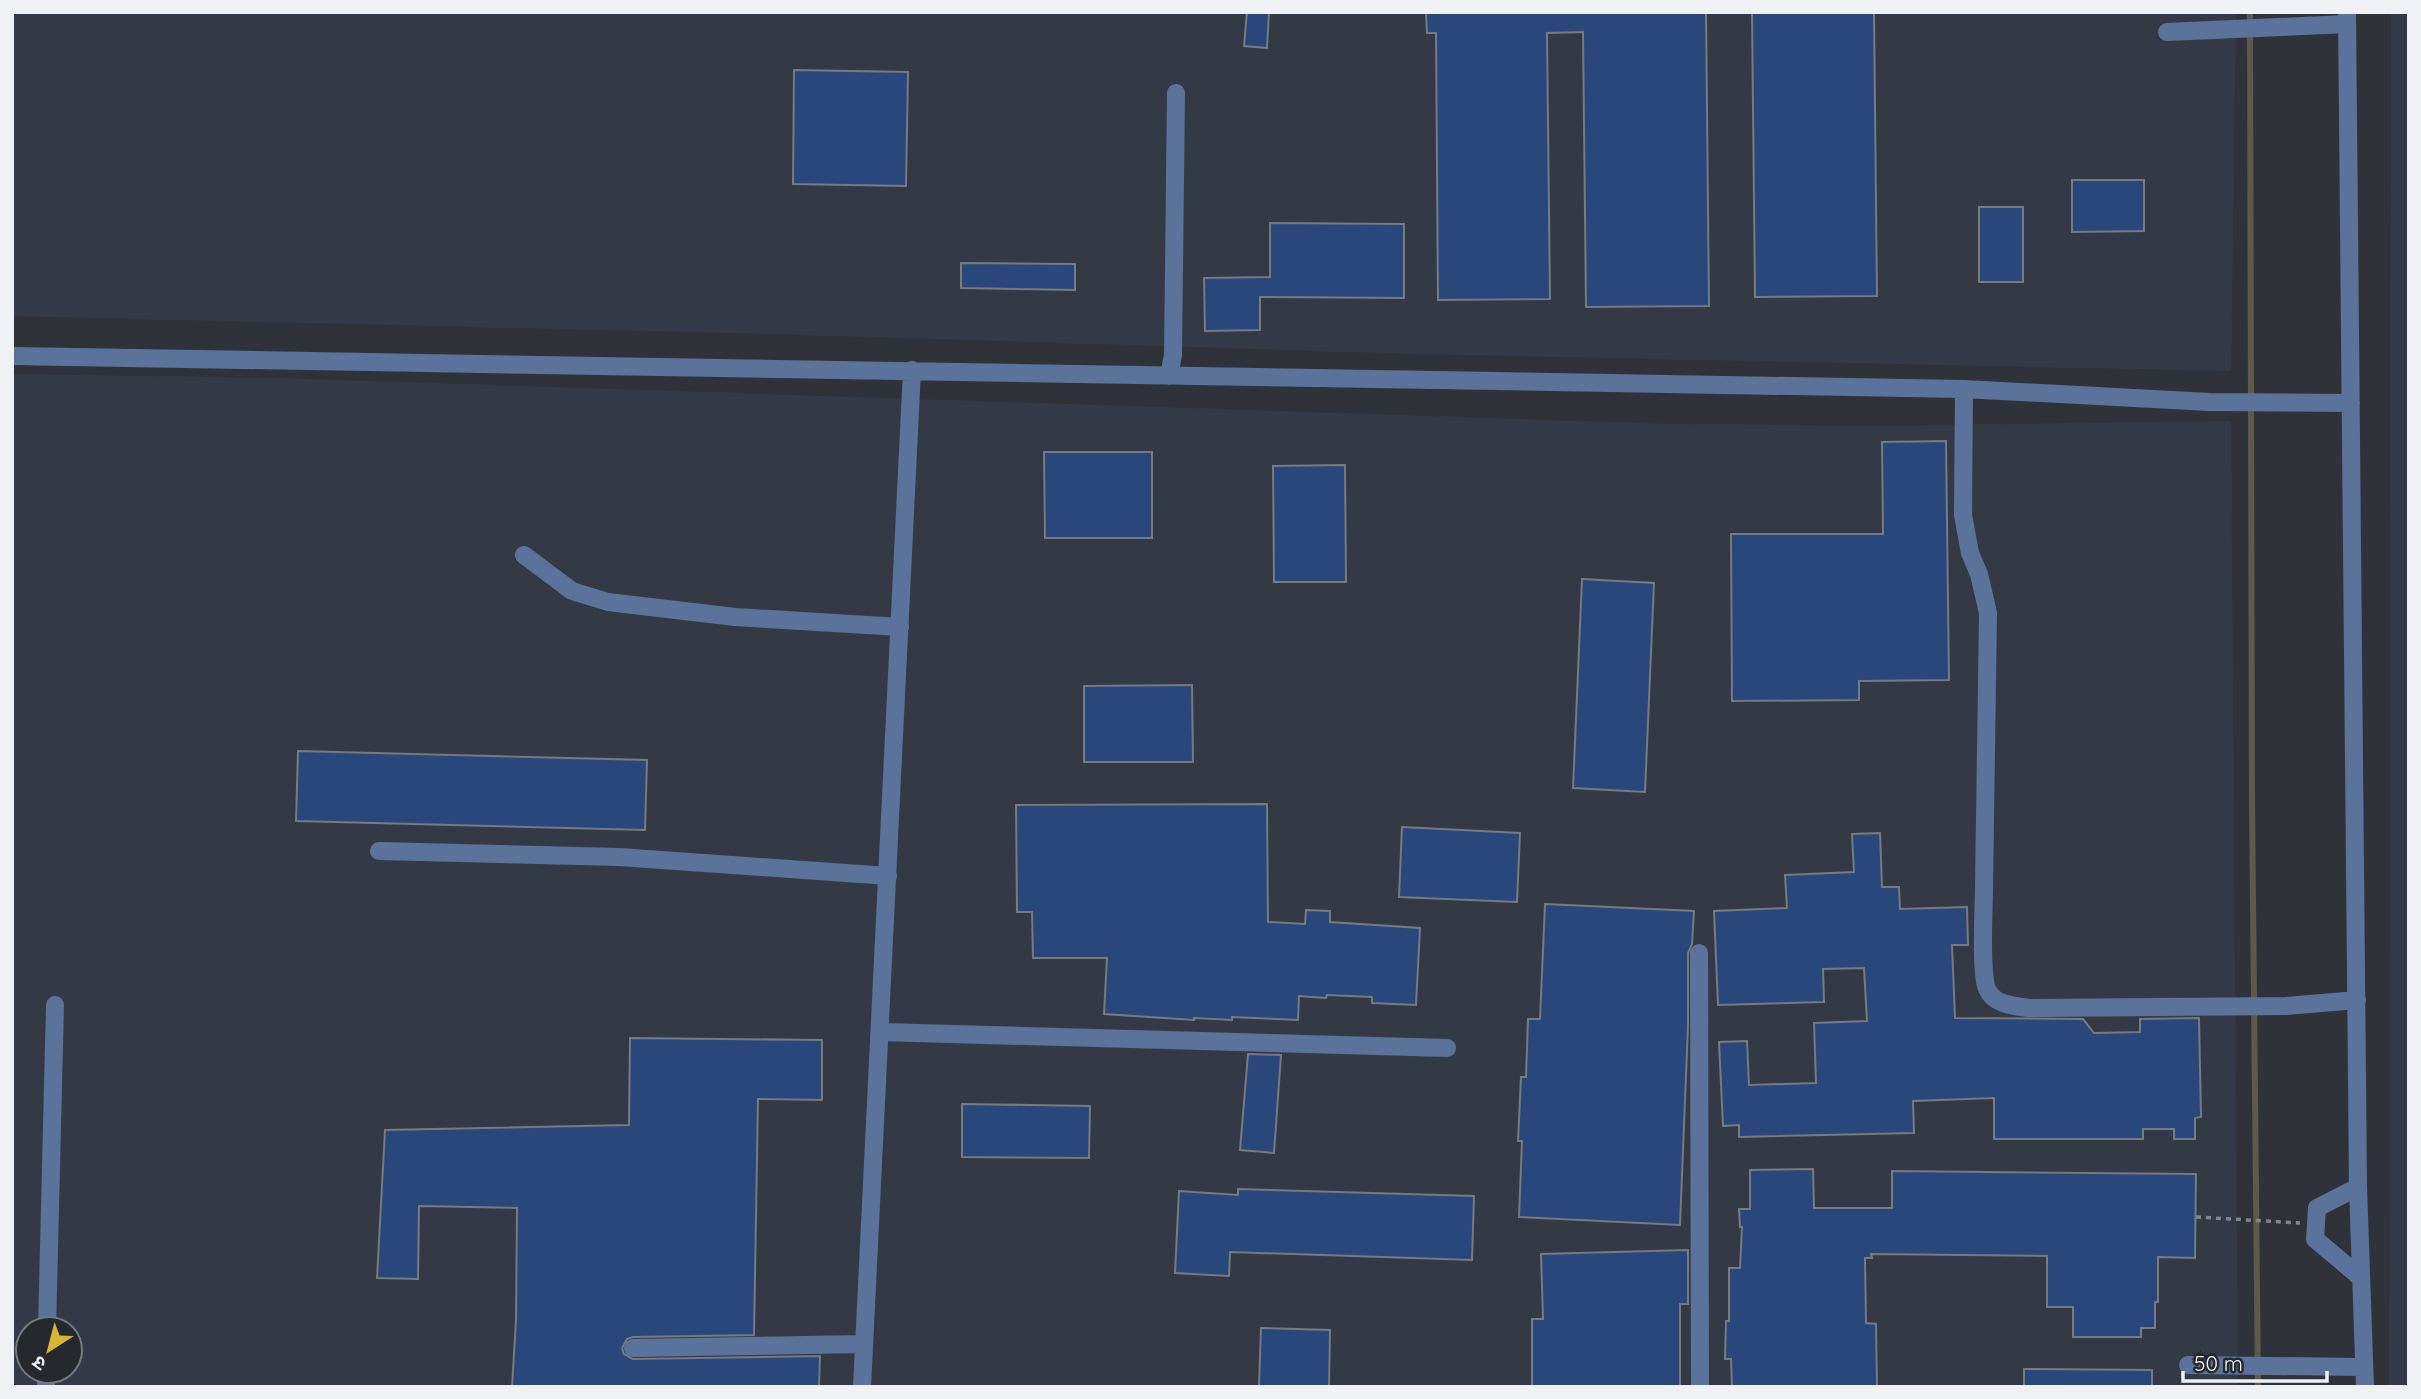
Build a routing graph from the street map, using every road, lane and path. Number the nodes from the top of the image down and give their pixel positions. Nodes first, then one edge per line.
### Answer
1 (2347, 18) edge
2 (2167, 32) dead end
3 (1176, 93) dead end
4 (12, 356) edge
5 (912, 370) junction
6 (1169, 376) junction
7 (1964, 389) junction
8 (2351, 403) junction
9 (524, 555) dead end
10 (900, 626) junction
11 (379, 851) dead end
12 (888, 876) junction
13 (1699, 953) dead end
14 (2357, 1000) junction
15 (55, 1005) dead end
16 (881, 1032) junction
17 (1447, 1048) dead end
18 (2358, 1187) junction
19 (2196, 1217) dead end
20 (2290, 1223) dead end
21 (2360, 1277) junction
22 (47, 1315) edge
23 (864, 1344) junction
24 (633, 1348) dead end
25 (2188, 1365) dead end
26 (2363, 1367) junction
27 (862, 1387) edge
28 (1700, 1387) edge
29 (2365, 1387) edge

1 - 2 street
1 - 8 street
3 - 6 street
4 - 5 street
5 - 6 street
5 - 10 street
6 - 7 street
7 - 8 street
7 - 14 street
8 - 14 street
9 - 10 street
10 - 12 street
11 - 12 street
12 - 16 street
13 - 28 street
14 - 18 street
15 - 22 street
16 - 17 street
16 - 23 street
18 - 21 street
18 - 21 street
19 - 20 path
21 - 26 street
23 - 24 street
23 - 27 street
25 - 26 street
26 - 29 street

